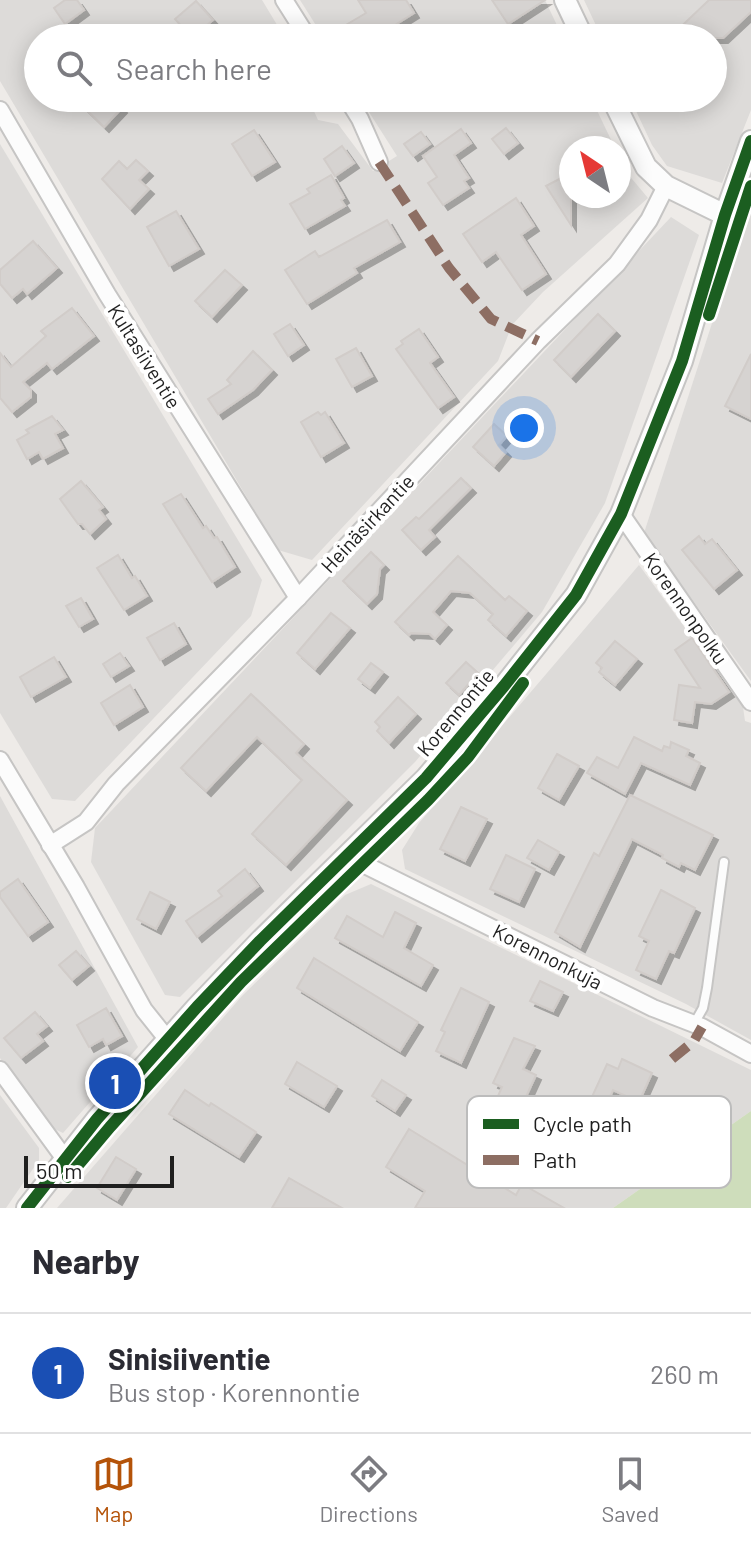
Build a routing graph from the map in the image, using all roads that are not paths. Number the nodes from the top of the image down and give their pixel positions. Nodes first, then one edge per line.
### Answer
1 (284, 0) edge
2 (565, 0) edge
3 (299, 24) edge
4 (576, 24) edge
5 (0, 110) edge
6 (356, 112) edge
7 (619, 112) edge
8 (751, 141) edge
9 (379, 162) dead end
10 (666, 186) junction
11 (725, 215) junction
12 (621, 514) junction
13 (298, 598) junction
14 (751, 702) edge
15 (0, 760) edge
16 (50, 845) junction
17 (347, 856) junction
18 (724, 862) dead end
19 (694, 1024) junction
20 (168, 1040) junction
21 (751, 1054) edge
22 (0, 1070) edge
23 (65, 1159) junction
24 (27, 1208) edge

1 - 3 street
2 - 4 street
5 - 13 street, Kultasiiventie
6 - 9 street
7 - 10 street
8 - 11 street, Korennontie
10 - 11 street
10 - 13 street, Heinäsirkantie
11 - 12 street, Korennontie
12 - 14 street, Korennonpolku
12 - 17 street, Korennontie
13 - 16 street, Heinäsirkantie
15 - 16 street
16 - 20 street
17 - 19 street, Korennonkuja
17 - 20 street, Korennontie
18 - 19 lane
19 - 21 street, Korennonkuja
20 - 23 street, Korennontie
22 - 23 street
23 - 24 street, Korennontie

